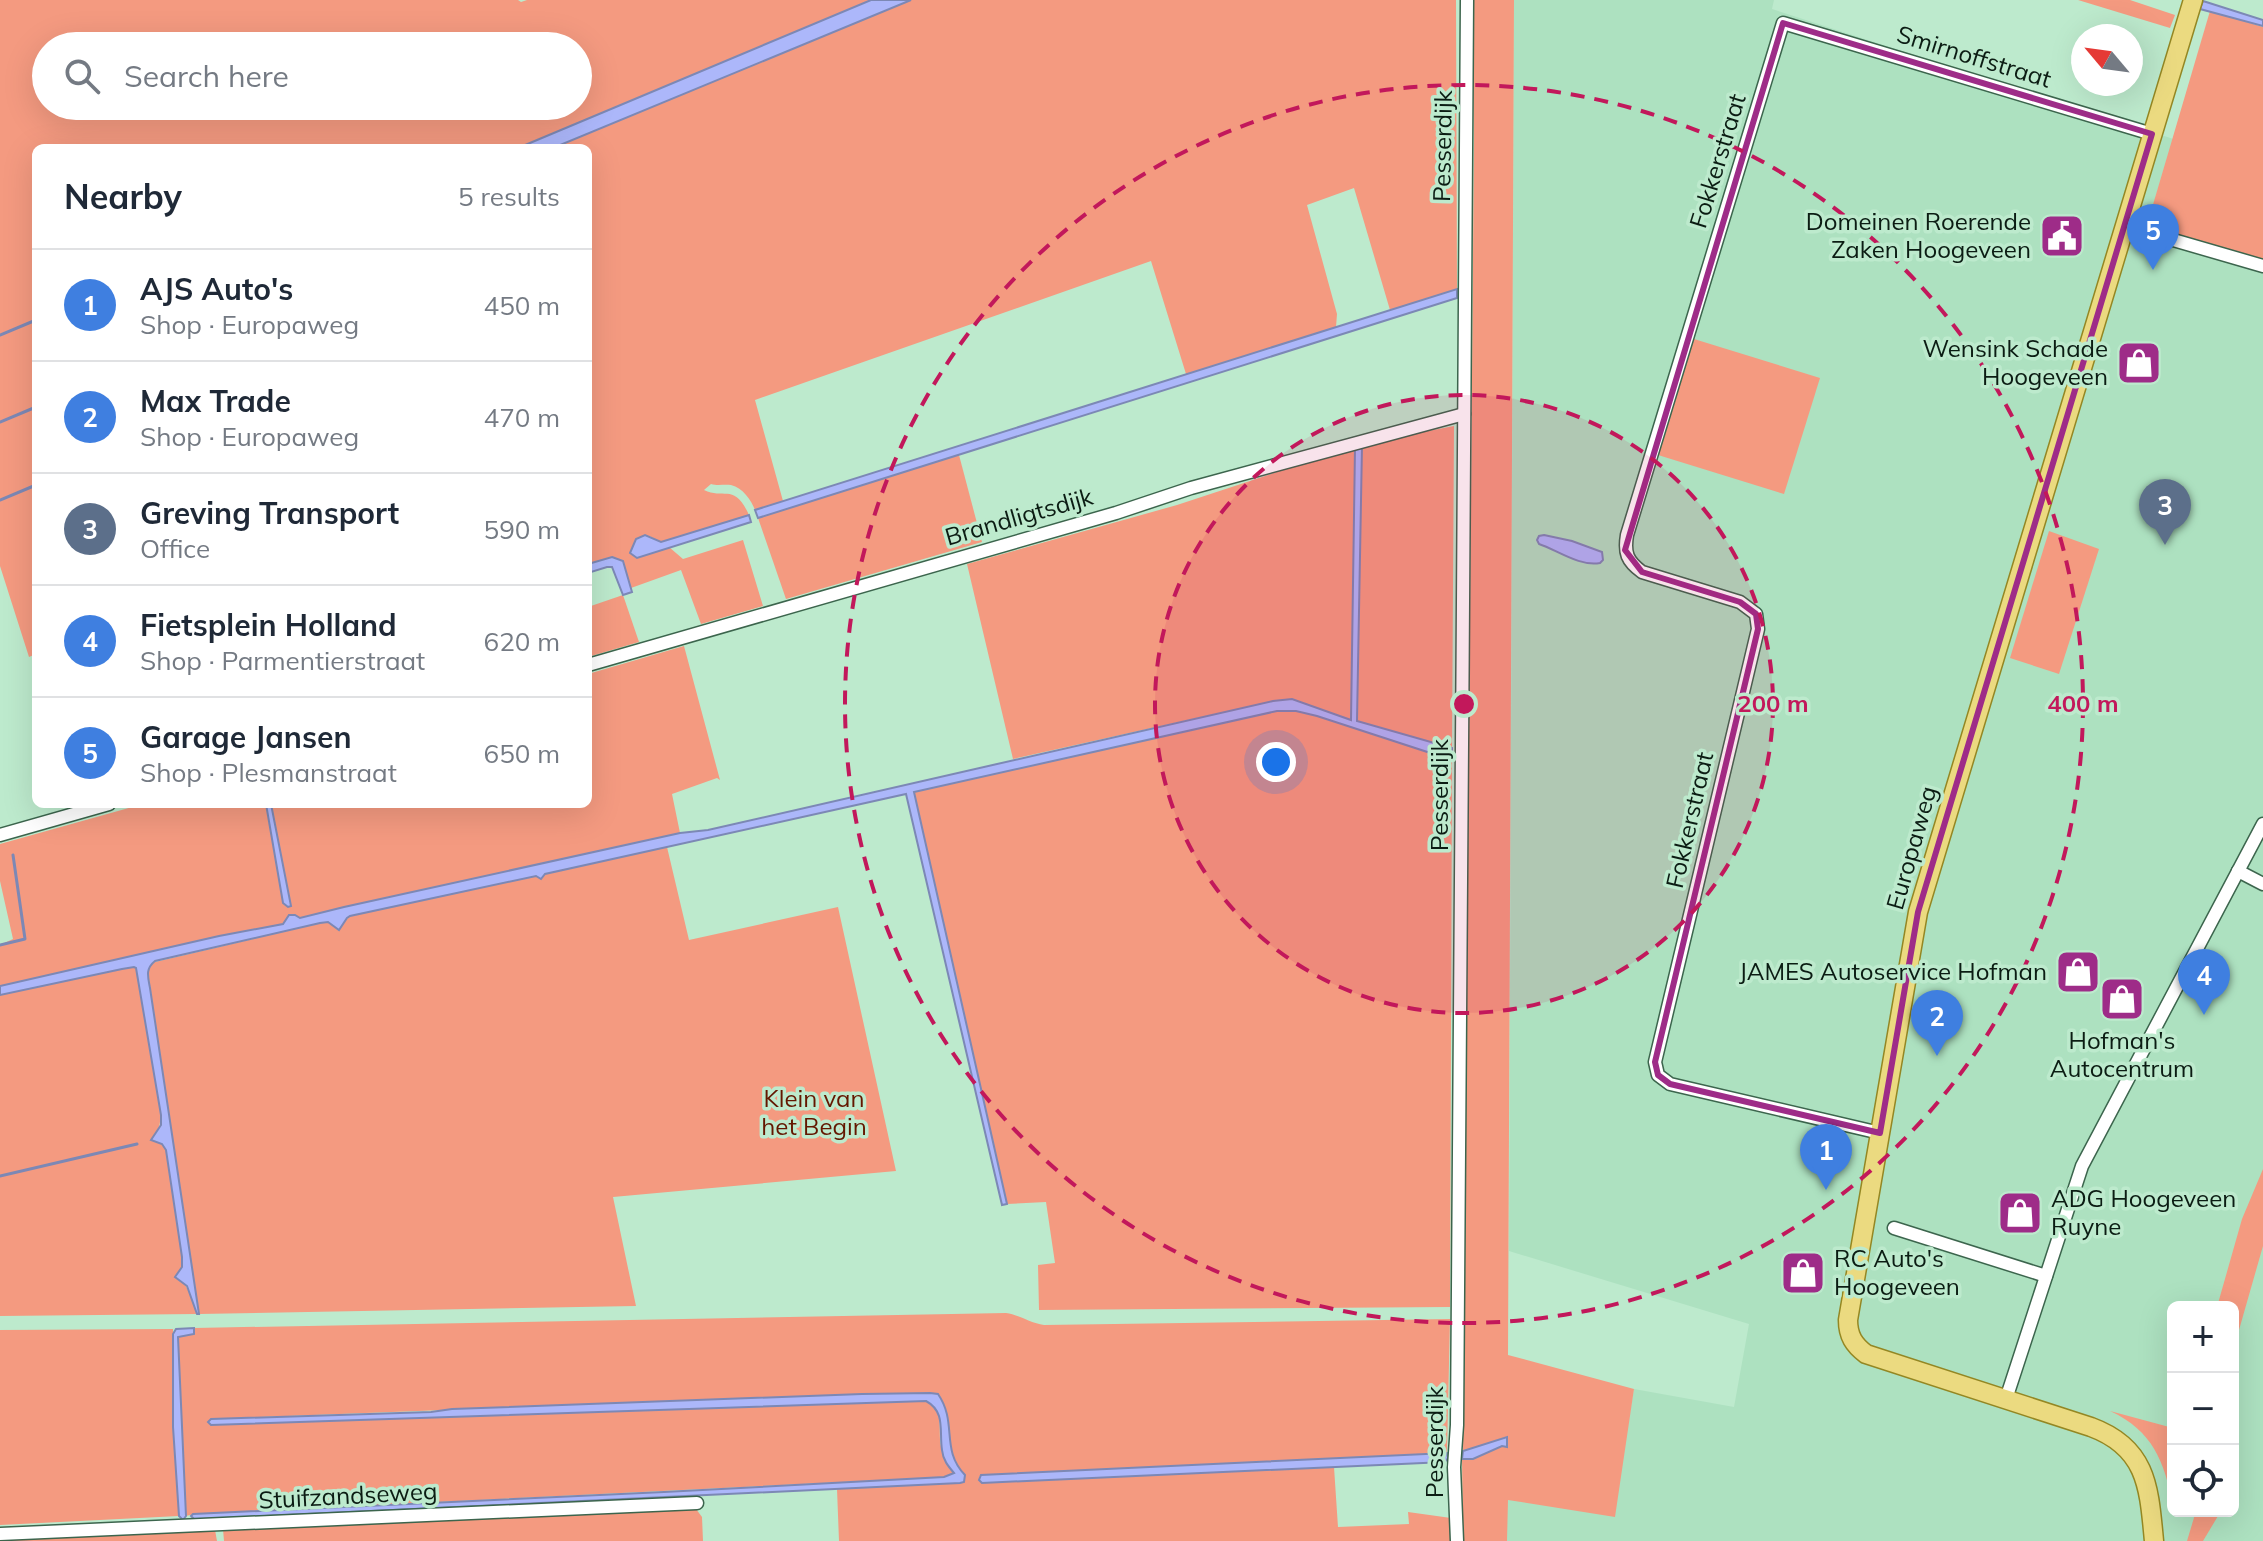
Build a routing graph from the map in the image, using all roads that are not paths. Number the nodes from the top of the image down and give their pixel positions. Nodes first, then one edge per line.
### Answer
1 (1467, 0) edge
2 (2193, 0) edge
3 (1783, 23) joint
4 (2152, 134) junction
5 (2125, 226) junction
6 (2263, 266) edge
7 (1464, 414) junction
8 (592, 664) edge
9 (95, 808) edge
10 (2263, 824) edge
11 (0, 835) edge
12 (2238, 871) junction
13 (2263, 884) edge
14 (1880, 1133) junction
15 (1894, 1228) dead end
16 (2046, 1276) junction
17 (2006, 1399) junction
18 (697, 1503) dead end
19 (0, 1534) edge
20 (1457, 1541) edge
21 (2154, 1541) edge

1 - 7 street, Pesserdijk
2 - 4 main road, Europaweg
3 - 4 street, Smirnoffstraat
3 - 14 street, Fokkerstraat
4 - 5 main road, Europaweg
5 - 6 street
5 - 14 main road, Europaweg
7 - 8 street, Brandligtsdijk
7 - 20 street, Pesserdijk
9 - 11 street
10 - 12 street
12 - 13 street
12 - 16 street
14 - 17 main road, Europaweg
15 - 16 street
16 - 17 street
17 - 21 main road, Europaweg
18 - 19 street, Stuifzandseweg

